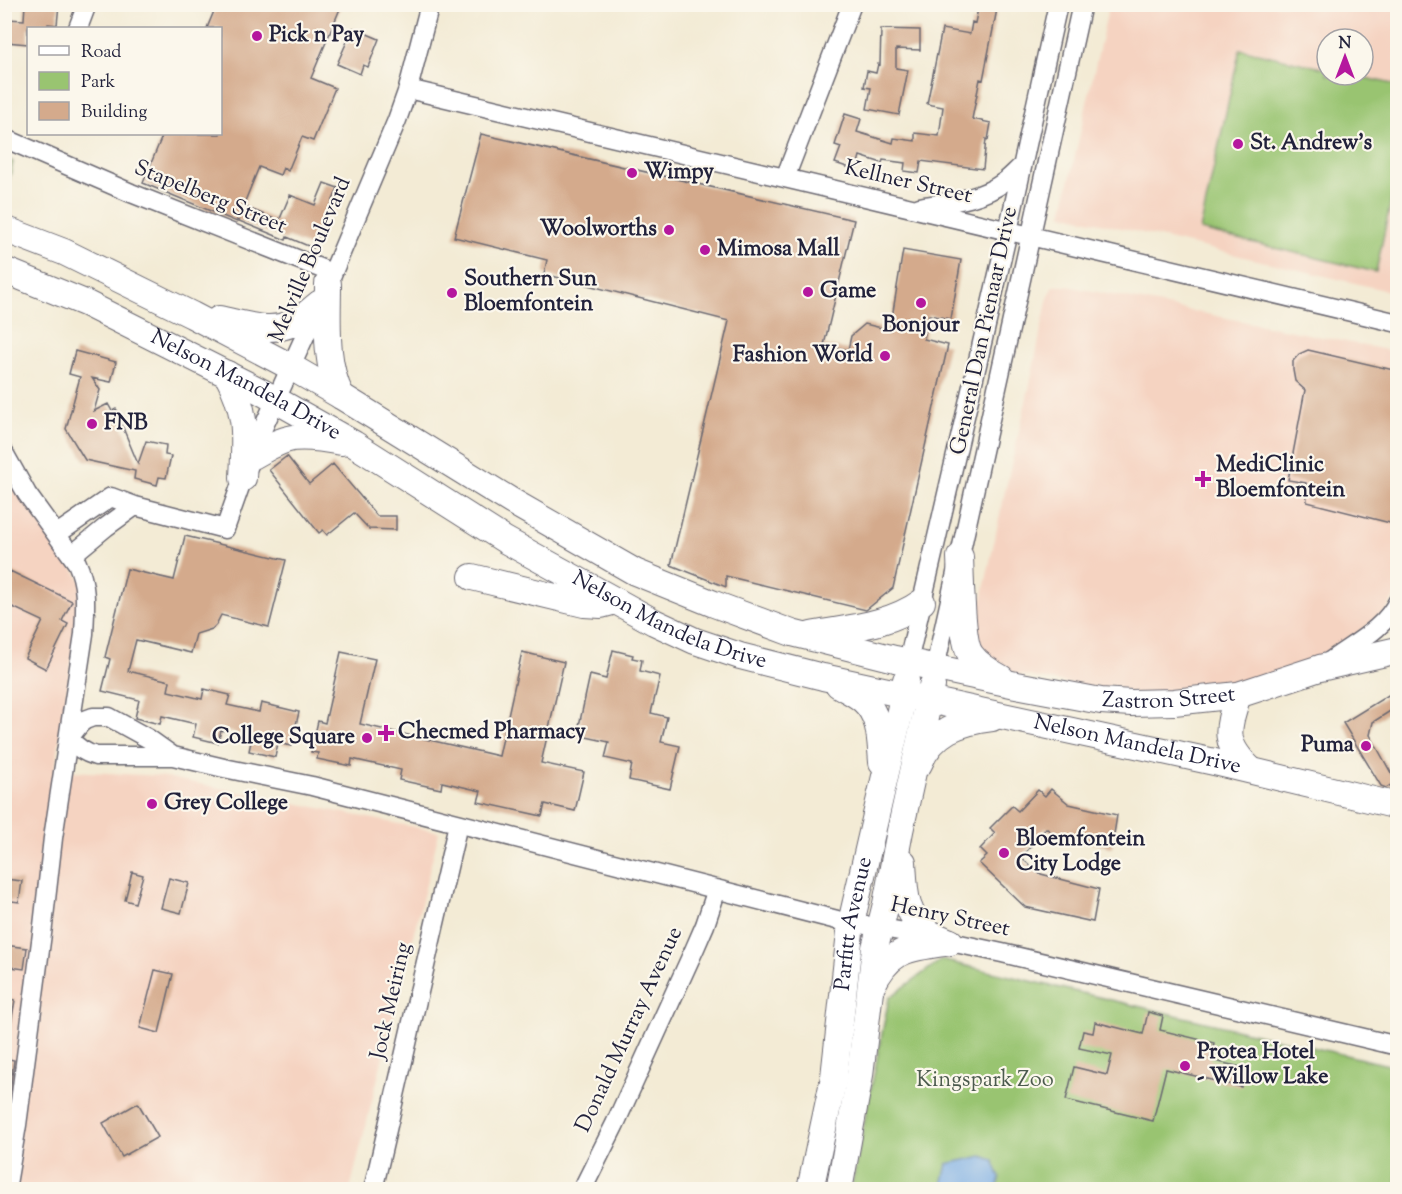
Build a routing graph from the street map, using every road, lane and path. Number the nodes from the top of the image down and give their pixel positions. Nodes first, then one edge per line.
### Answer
1 (87, 4) edge
2 (430, 4) edge
3 (852, 4) edge
4 (1058, 4) edge
5 (1082, 4) edge
6 (78, 27) edge
7 (408, 89) junction
8 (4, 138) edge
9 (31, 141) edge
10 (1022, 166) junction
11 (785, 178) junction
12 (912, 208) junction
13 (4, 229) edge
14 (1008, 231) junction
15 (1030, 236) junction
16 (4, 270) edge
17 (327, 287) junction
18 (192, 315) junction
19 (1398, 323) edge
20 (291, 367) junction
21 (227, 374) junction
22 (341, 396) junction
23 (276, 400) junction
24 (354, 444) junction
25 (983, 450) junction
26 (4, 453) edge
27 (248, 467) junction
28 (135, 506) junction
29 (938, 532) junction
30 (57, 534) junction
31 (72, 555) junction
32 (960, 556) junction
33 (472, 577) dead end
34 (616, 601) junction
35 (1398, 601) edge
36 (922, 602) junction
37 (805, 636) junction
38 (1398, 650) edge
39 (908, 662) junction
40 (935, 668) junction
41 (1320, 668) junction
42 (823, 677) junction
43 (78, 680) junction
44 (1016, 686) junction
45 (903, 695) junction
46 (1238, 695) junction
47 (928, 700) junction
48 (98, 717) junction
49 (1004, 717) junction
50 (69, 738) junction
51 (174, 756) junction
52 (1251, 770) junction
53 (884, 783) junction
54 (911, 784) junction
55 (1398, 806) edge
56 (458, 824) junction
57 (900, 831) junction
58 (717, 890) junction
59 (851, 923) junction
60 (880, 928) junction
61 (950, 942) junction
62 (869, 993) junction
63 (1398, 1046) edge
64 (7, 1181) edge
65 (373, 1190) edge
66 (582, 1190) edge
67 (810, 1190) edge
68 (838, 1190) edge

1 - 6 street
2 - 7 street, Melville Boulevard
3 - 11 street
4 - 10 street, General Dan Pienaar Drive
5 - 15 street, General Dan Pienaar Drive
7 - 11 street, Kellner Street
7 - 17 street, Melville Boulevard
8 - 9 street, Stapelberg Street
9 - 17 street, Stapelberg Street
10 - 12 street
10 - 14 street, General Dan Pienaar Drive
11 - 12 street, Kellner Street
12 - 14 street, Kellner Street
13 - 18 highway, Nelson Mandela Drive
14 - 15 street, Kellner Street
14 - 29 street, General Dan Pienaar Drive
15 - 19 street, Kellner Street
15 - 25 street, General Dan Pienaar Drive
16 - 21 highway, Nelson Mandela Drive
17 - 18 highway
17 - 20 street, Melville Boulevard
17 - 22 highway
18 - 20 highway, Nelson Mandela Drive
20 - 22 highway, Nelson Mandela Drive
20 - 23 street, Melville Boulevard
21 - 23 highway, Nelson Mandela Drive
21 - 27 highway
22 - 37 highway, Nelson Mandela Drive
23 - 24 highway, Nelson Mandela Drive
23 - 27 street, Melville Boulevard
24 - 27 highway
24 - 34 highway, Nelson Mandela Drive
25 - 29 street
25 - 32 street, General Dan Pienaar Drive
26 - 30 street
27 - 28 street, Melville Boulevard
28 - 30 street
28 - 31 street
29 - 36 street, General Dan Pienaar Drive
30 - 31 street
31 - 43 street
32 - 40 street, General Dan Pienaar Drive
32 - 44 highway
33 - 34 highway
34 - 42 highway, Nelson Mandela Drive
35 - 41 street
36 - 37 highway
36 - 39 street, General Dan Pienaar Drive
37 - 39 highway, Nelson Mandela Drive
38 - 41 highway, Zastron Street
39 - 40 highway, Nelson Mandela Drive
39 - 45 highway, Parfitt Avenue
40 - 44 highway, Zastron Street
40 - 47 highway, Parfitt Avenue
41 - 46 highway, Zastron Street
42 - 45 highway, Nelson Mandela Drive
42 - 53 highway
43 - 48 street
43 - 50 street
44 - 46 highway, Zastron Street
45 - 47 highway, Nelson Mandela Drive
45 - 53 highway, Parfitt Avenue
46 - 52 highway
47 - 49 highway, Nelson Mandela Drive
47 - 54 highway, Parfitt Avenue
48 - 50 street
48 - 51 street
49 - 52 highway, Nelson Mandela Drive
49 - 54 highway
50 - 51 street
50 - 64 street
51 - 56 street, Henry Street
52 - 55 highway, Nelson Mandela Drive
53 - 59 highway, Parfitt Avenue
54 - 57 highway, Parfitt Avenue
56 - 58 street, Henry Street
56 - 65 street, Jock Meiring
57 - 60 highway, Parfitt Avenue
57 - 61 highway
58 - 59 street, Henry Street
58 - 66 street, Donald Murray Avenue
59 - 60 street, Henry Street
59 - 67 highway, Parfitt Avenue
60 - 61 street, Henry Street
60 - 62 highway, Parfitt Avenue
61 - 62 highway
61 - 63 street, Henry Street
62 - 68 highway, Parfitt Avenue

